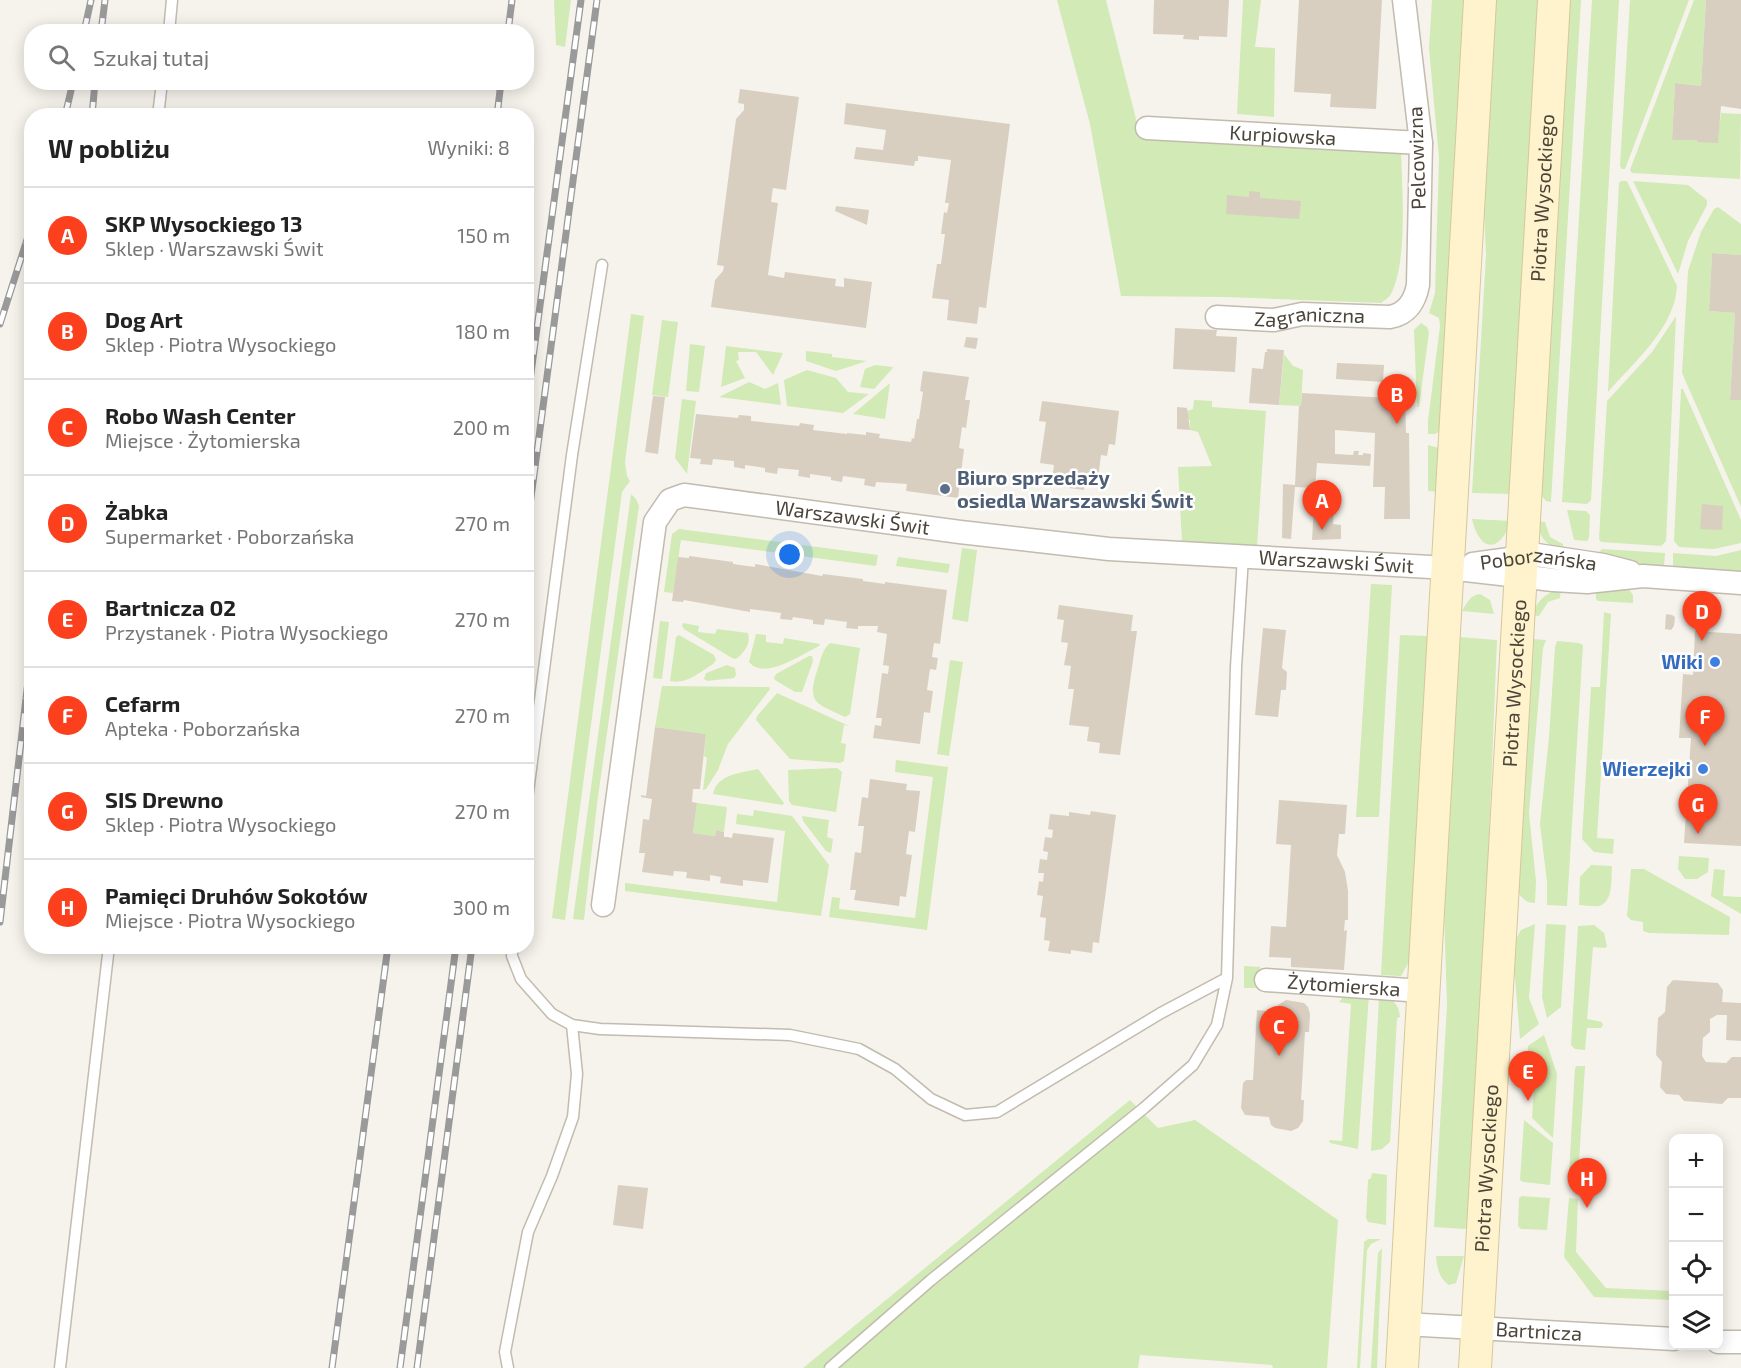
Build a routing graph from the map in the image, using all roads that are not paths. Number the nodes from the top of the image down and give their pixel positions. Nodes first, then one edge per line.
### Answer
1 (172, 0) edge
2 (1404, 0) edge
3 (1480, 0) edge
4 (1554, 0) edge
5 (170, 24) edge
6 (161, 90) edge
7 (160, 108) edge
8 (1147, 128) dead end
9 (1421, 143) junction
10 (602, 265) dead end
11 (1403, 313) joint
12 (1217, 317) dead end
13 (1243, 558) junction
14 (1521, 567) junction
15 (1448, 568) junction
16 (1741, 583) edge
17 (534, 746) edge
18 (603, 905) dead end
19 (108, 954) edge
20 (512, 954) edge
21 (1227, 978) junction
22 (1266, 980) dead end
23 (1422, 992) junction
24 (572, 1025) junction
25 (1404, 1324) junction
26 (1477, 1329) junction
27 (1669, 1339) edge
28 (1723, 1341) edge
29 (1741, 1342) edge
30 (60, 1368) edge
31 (508, 1368) edge
32 (830, 1368) edge
33 (1402, 1368) edge
34 (1474, 1368) edge

1 - 5 lane
2 - 9 street, Pelcowizna
3 - 15 main road
4 - 14 main road, Piotra Wysockiego
6 - 7 lane
8 - 9 street, Kurpiowska
9 - 11 street, Pelcowizna
10 - 17 lane
11 - 12 street, Zagraniczna
13 - 15 street, Warszawski Świt
13 - 18 street, Warszawski Świt
13 - 21 lane
14 - 15 street, Poborzańska
14 - 16 street, Poborzańska
14 - 26 main road, Piotra Wysockiego
15 - 23 main road
19 - 30 lane
20 - 24 lane
21 - 24 lane
21 - 32 lane
22 - 23 street, Żytomierska
23 - 25 main road
24 - 31 lane
25 - 26 street, Bartnicza
25 - 33 main road
26 - 27 street, Bartnicza
26 - 34 main road, Piotra Wysockiego
28 - 29 street

